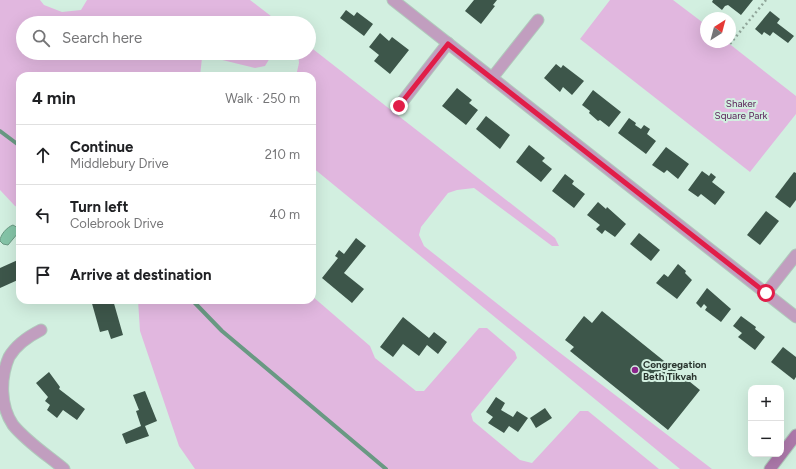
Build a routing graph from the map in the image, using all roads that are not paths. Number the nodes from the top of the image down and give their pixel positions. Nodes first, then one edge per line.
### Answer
1 (394, 0) edge
2 (538, 20) dead end
3 (448, 44) junction
4 (492, 78) junction
5 (399, 106) dead end
6 (796, 255) edge
7 (766, 293) junction
8 (796, 317) edge
9 (41, 330) dead end
10 (796, 435) edge
11 (64, 469) edge
12 (770, 469) edge

1 - 3 street
2 - 4 street
3 - 4 street
3 - 5 street
4 - 7 street
6 - 7 street
7 - 8 street
9 - 11 street
10 - 12 main road

